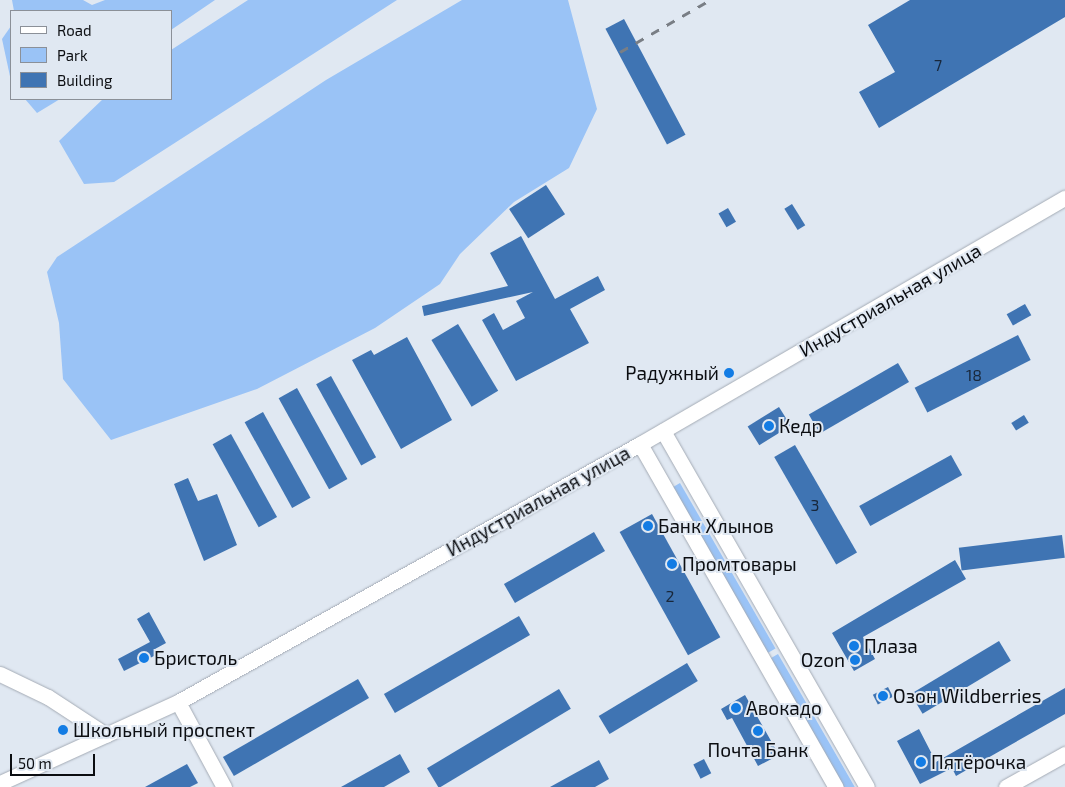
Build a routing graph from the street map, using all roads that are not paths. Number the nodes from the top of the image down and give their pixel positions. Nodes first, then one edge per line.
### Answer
1 (1065, 198) edge
2 (663, 431) junction
3 (640, 444) junction
4 (0, 674) edge
5 (178, 702) junction
6 (106, 735) junction
7 (1065, 754) edge
8 (0, 783) edge
9 (224, 787) edge
10 (836, 787) edge
11 (867, 787) edge
12 (1006, 787) edge

1 - 2 street, Индустриальная улица
2 - 3 street, Индустриальная улица
2 - 11 street
3 - 5 street, Индустриальная улица
3 - 10 street
4 - 6 street
5 - 6 street, Индустриальная улица
5 - 9 street
6 - 8 street, Индустриальная улица
7 - 12 street

